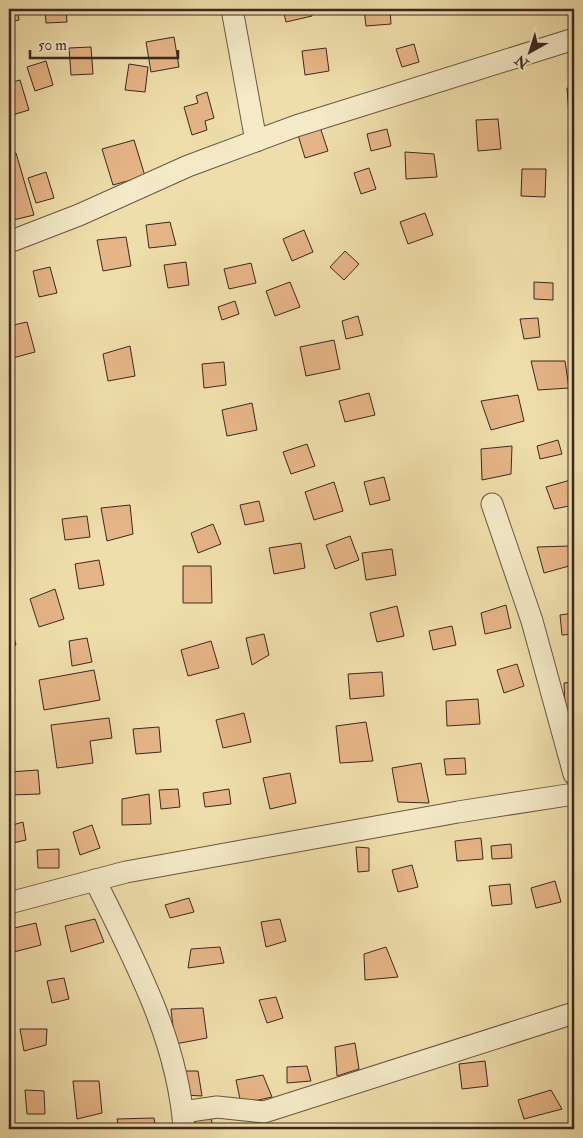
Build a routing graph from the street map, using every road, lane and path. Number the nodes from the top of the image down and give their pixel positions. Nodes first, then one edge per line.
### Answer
1 (232, 9) edge
2 (574, 39) edge
3 (256, 141) junction
4 (9, 242) edge
5 (492, 504) dead end
6 (574, 774) edge
7 (574, 794) edge
8 (95, 880) junction
9 (9, 903) edge
10 (574, 1013) edge
11 (184, 1120) edge

1 - 3 street
2 - 3 street
3 - 4 street
5 - 6 street
7 - 8 street
8 - 9 street
8 - 11 street
10 - 11 street

